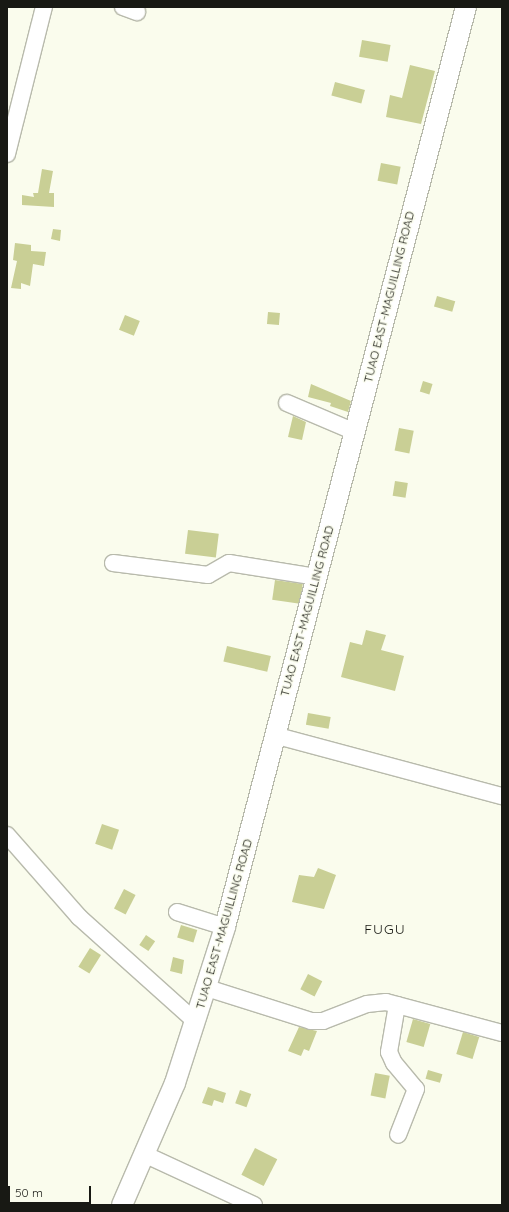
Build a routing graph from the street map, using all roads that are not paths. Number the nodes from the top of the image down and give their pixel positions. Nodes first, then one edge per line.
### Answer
1 (44, 7) edge
2 (466, 7) edge
3 (7, 154) edge
4 (287, 403) dead end
5 (355, 432) junction
6 (113, 563) dead end
7 (316, 577) junction
8 (274, 735) junction
9 (502, 796) edge
10 (7, 835) edge
11 (178, 912) dead end
12 (225, 927) junction
13 (207, 988) junction
14 (397, 1005) junction
15 (196, 1022) junction
16 (502, 1033) edge
17 (398, 1136) dead end
18 (146, 1155) junction
19 (122, 1205) edge
20 (254, 1205) edge

1 - 3 street
2 - 5 main road, TUAO EAST-MAGUILLING ROAD
4 - 5 street
5 - 7 main road, TUAO EAST-MAGUILLING ROAD
6 - 7 street
7 - 8 main road, TUAO EAST-MAGUILLING ROAD
8 - 9 street
8 - 12 main road, TUAO EAST-MAGUILLING ROAD
10 - 15 street
11 - 12 street
12 - 13 main road, TUAO EAST-MAGUILLING ROAD
13 - 14 street
13 - 15 main road, TUAO EAST-MAGUILLING ROAD
14 - 16 street
14 - 17 street
15 - 18 main road, TUAO EAST-MAGUILLING ROAD
18 - 19 main road, TUAO EAST-MAGUILLING ROAD
18 - 20 street

